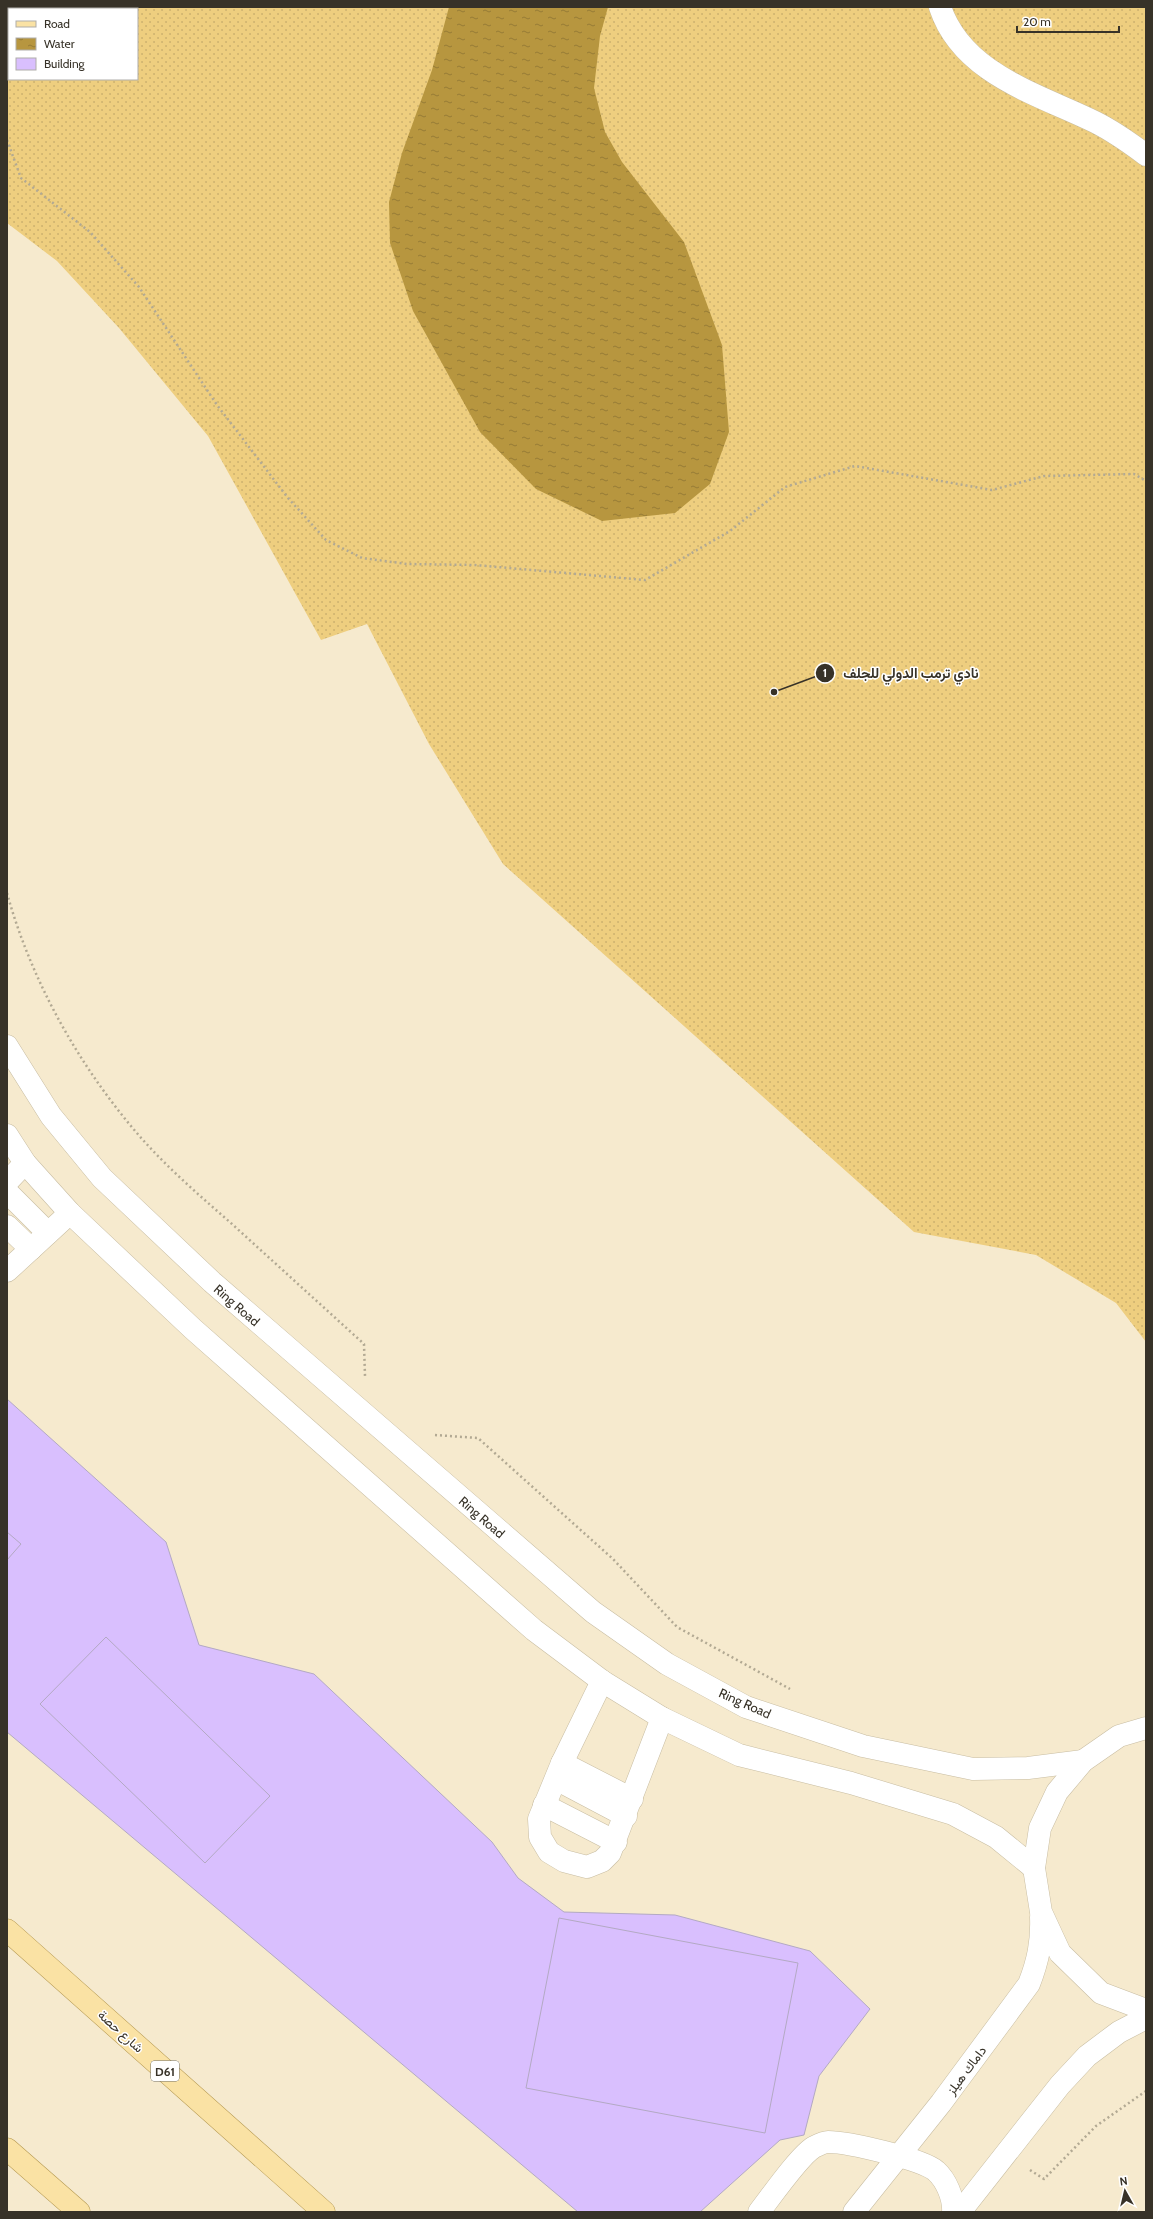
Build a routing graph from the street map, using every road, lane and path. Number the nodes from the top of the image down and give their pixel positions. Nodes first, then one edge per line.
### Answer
1 (8, 7) edge
2 (940, 7) edge
3 (7, 13) edge
4 (7, 140) edge
5 (1146, 156) edge
6 (1146, 481) edge
7 (7, 893) edge
8 (7, 1046) edge
9 (7, 1135) edge
10 (26, 1163) junction
11 (7, 1182) edge
12 (7, 1192) edge
13 (70, 1213) junction
14 (7, 1226) edge
15 (48, 1233) junction
16 (31, 1249) junction
17 (9, 1264) edge
18 (371, 1380) dead end
19 (429, 1430) dead end
20 (602, 1681) junction
21 (792, 1690) dead end
22 (662, 1718) junction
23 (1146, 1728) edge
24 (1083, 1760) junction
25 (559, 1771) junction
26 (544, 1805) junction
27 (629, 1808) junction
28 (616, 1842) junction
29 (1034, 1868) junction
30 (1040, 1912) junction
31 (7, 1930) edge
32 (1146, 2010) edge
33 (1146, 2018) edge
34 (1146, 2091) edge
35 (7, 2149) edge
36 (1007, 2153) junction
37 (898, 2156) junction
38 (79, 2212) edge
39 (324, 2212) edge
40 (759, 2212) edge
41 (854, 2212) edge
42 (953, 2212) edge
43 (960, 2212) edge

1 - 3 path
2 - 5 street
4 - 6 path
7 - 18 path
8 - 24 street, Ring Road
9 - 10 street
10 - 11 street
10 - 13 street
12 - 15 street
13 - 15 street
13 - 20 street
14 - 16 street
15 - 16 street
16 - 17 street
19 - 21 path
20 - 22 street
20 - 25 street
22 - 27 street
22 - 29 street
23 - 24 street
24 - 29 street
25 - 26 street
25 - 27 street
26 - 28 street
26 - 28 street
27 - 28 street
29 - 30 street
30 - 32 street
30 - 37 street, داماك هيلز
31 - 39 main road, شارع حصة / D61
33 - 36 street
34 - 36 path
35 - 38 main road
36 - 43 street
37 - 40 street
37 - 41 street, داماك هيلز
37 - 42 street

